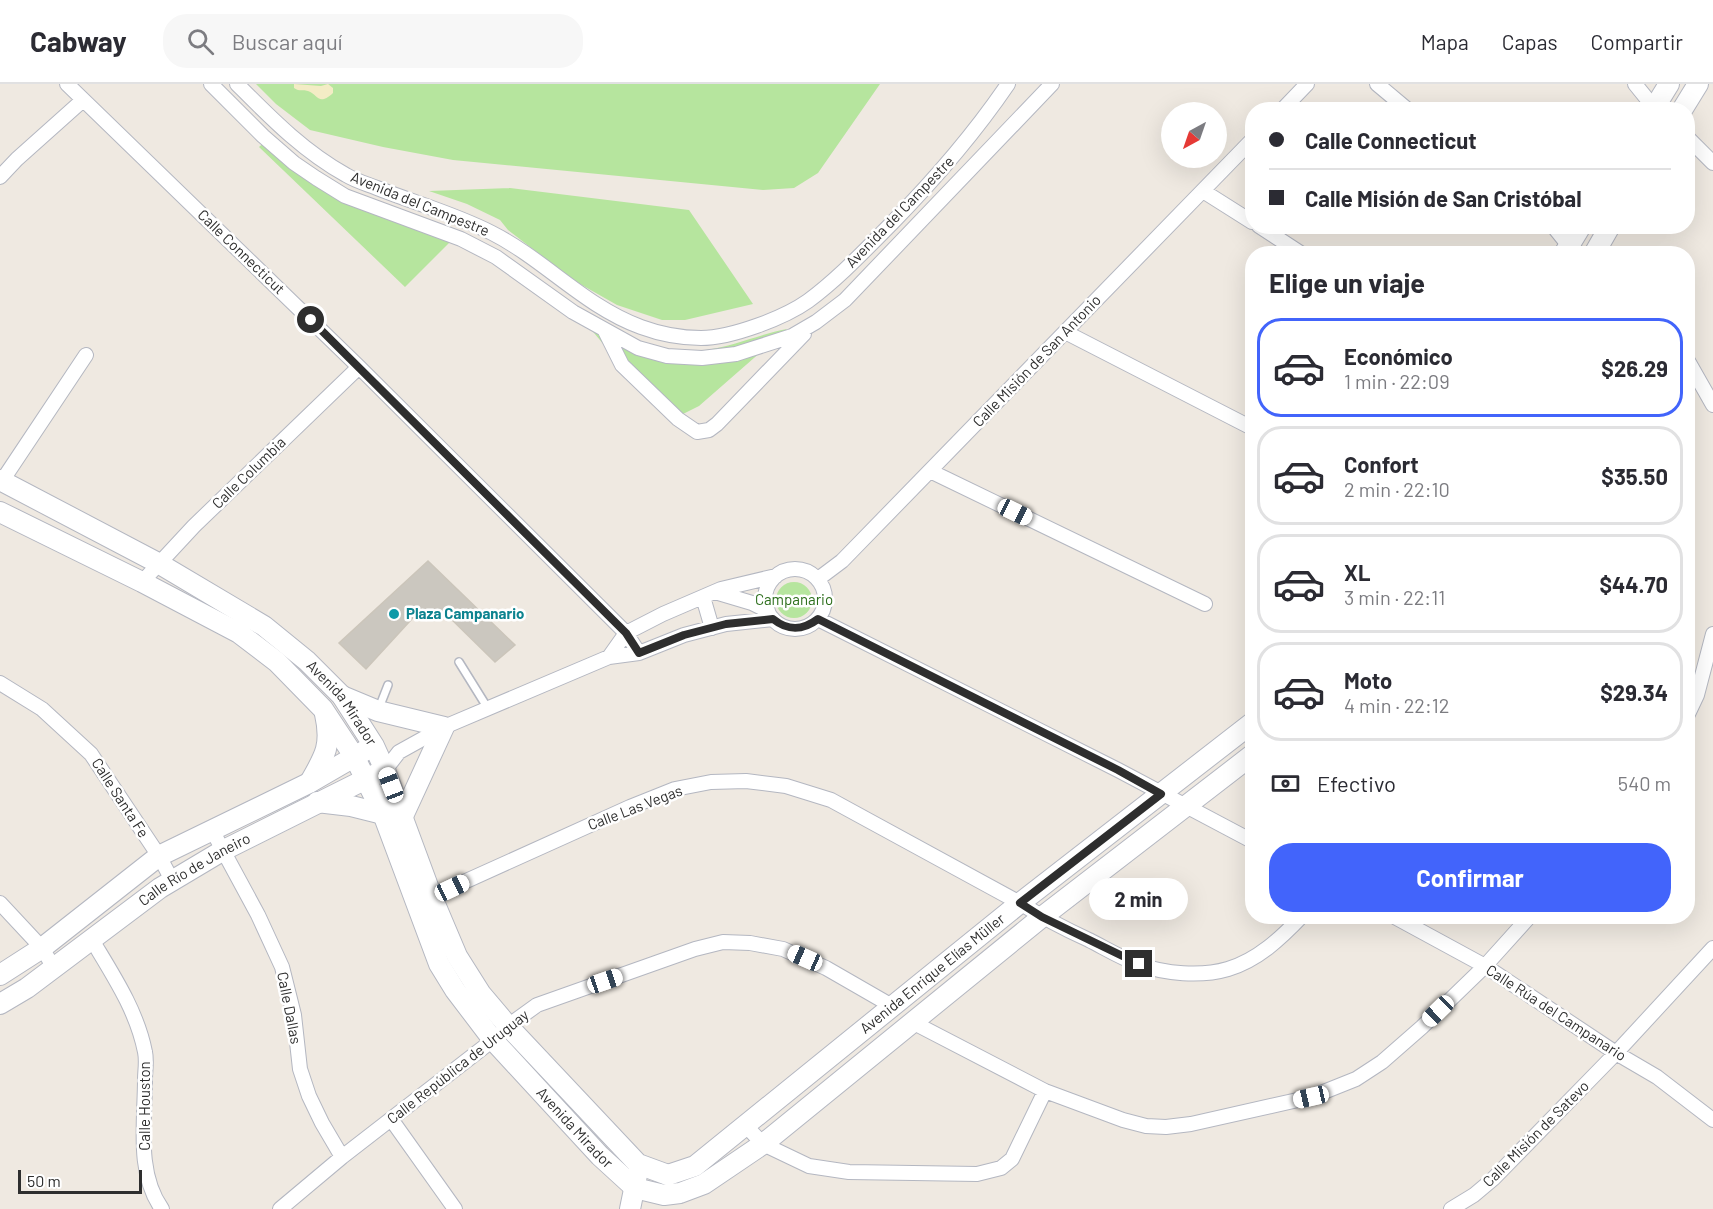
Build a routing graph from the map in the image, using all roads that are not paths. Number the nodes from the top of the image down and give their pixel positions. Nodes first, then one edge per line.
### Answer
1 (67, 84) edge
2 (211, 84) edge
3 (237, 84) edge
4 (1008, 84) edge
5 (1052, 84) edge
6 (1307, 84) edge
7 (1377, 84) edge
8 (1635, 84) edge
9 (1669, 84) edge
10 (1698, 84) edge
11 (83, 99) junction
12 (1290, 102) edge
13 (1398, 102) edge
14 (1649, 102) edge
15 (1659, 102) edge
16 (1687, 102) edge
17 (1695, 145) edge
18 (1245, 147) edge
19 (1713, 163) edge
20 (0, 177) edge
21 (1203, 191) junction
22 (408, 200) junction
23 (1245, 218) edge
24 (403, 219) junction
25 (1271, 234) edge
26 (1290, 246) edge
27 (828, 284) junction
28 (584, 297) junction
29 (845, 300) junction
30 (573, 312) junction
31 (816, 322) junction
32 (605, 331) junction
33 (1065, 332) junction
34 (86, 355) dead end
35 (359, 368) junction
36 (1695, 374) edge
37 (1713, 405) edge
38 (1245, 424) edge
39 (930, 471) junction
40 (1, 482) edge
41 (0, 512) edge
42 (158, 563) junction
43 (776, 576) junction
44 (818, 579) junction
45 (142, 582) junction
46 (709, 594) junction
47 (1205, 604) dead end
48 (770, 615) junction
49 (818, 619) junction
50 (712, 628) junction
51 (626, 633) junction
52 (1713, 634) edge
53 (639, 653) junction
54 (609, 657) junction
55 (459, 662) dead end
56 (0, 683) edge
57 (388, 685) dead end
58 (342, 696) junction
59 (1695, 699) edge
60 (487, 707) junction
61 (323, 709) junction
62 (378, 711) junction
63 (444, 727) junction
64 (1245, 728) edge
65 (374, 746) junction
66 (399, 752) junction
67 (354, 756) junction
68 (1245, 760) edge
69 (385, 770) junction
70 (366, 778) junction
71 (309, 783) junction
72 (1161, 794) junction
73 (317, 802) junction
74 (1186, 806) junction
75 (383, 814) junction
76 (403, 816) junction
77 (212, 830) junction
78 (1245, 837) edge
79 (222, 851) junction
80 (159, 856) junction
81 (172, 880) junction
82 (424, 900) junction
83 (0, 903) edge
84 (1020, 903) junction
85 (1042, 917) junction
86 (1294, 924) edge
87 (1408, 924) edge
88 (1523, 924) edge
89 (92, 940) junction
90 (42, 948) junction
91 (1713, 948) edge
92 (1485, 966) junction
93 (54, 968) junction
94 (0, 975) edge
95 (0, 1004) edge
96 (892, 1006) junction
97 (914, 1023) junction
98 (508, 1026) junction
99 (493, 1040) junction
100 (1616, 1053) junction
101 (1045, 1091) junction
102 (391, 1119) junction
103 (1713, 1120) edge
104 (746, 1126) junction
105 (763, 1144) junction
106 (342, 1157) junction
107 (638, 1164) junction
108 (668, 1175) junction
109 (635, 1188) junction
110 (662, 1202) edge
111 (162, 1209) edge
112 (280, 1209) edge
113 (455, 1209) edge
114 (630, 1209) edge
115 (1451, 1209) edge

1 - 11 street, Calle Connecticut
2 - 24 street, Avenida del Campestre
3 - 22 street, Avenida del Campestre
4 - 27 street, Avenida del Campestre
5 - 29 street, Avenida del Campestre
6 - 12 street
7 - 13 street
8 - 14 street
9 - 15 main road
10 - 16 main road
11 - 20 street
11 - 35 street, Calle Connecticut
17 - 19 street
18 - 21 street, Calle Misión de San Antonio
21 - 23 street
21 - 33 street, Calle Misión de San Antonio
22 - 24 street
22 - 28 street, Avenida del Campestre
24 - 30 street, Avenida del Campestre
25 - 26 street
27 - 28 street, Avenida del Campestre
27 - 29 street
28 - 30 street
29 - 31 street, Avenida del Campestre
30 - 32 street, Avenida del Campestre
31 - 32 street, Avenida del Campestre
31 - 32 street, Avenida del Campestre
33 - 38 street
33 - 39 street, Calle Misión de San Antonio
34 - 40 street
35 - 42 street, Calle Columbia
35 - 51 street, Calle Connecticut
36 - 37 street
39 - 44 street, Calle Misión de San Antonio
39 - 47 street
40 - 42 main road, Avenida Mirador
41 - 45 main road, Avenida Mirador
42 - 45 street, Calle Columbia
42 - 58 main road, Avenida Mirador
43 - 44 street
43 - 46 street
43 - 48 street
44 - 49 street
45 - 61 main road, Avenida Mirador
46 - 48 street
46 - 50 street
46 - 51 street
48 - 49 street
48 - 50 street, Calle Río de Janeiro
49 - 72 street
50 - 53 street, Calle Río de Janeiro
51 - 53 street, Calle Connecticut
51 - 54 street
52 - 59 street
53 - 54 street, Calle Río de Janeiro
54 - 60 street, Calle Río de Janeiro
55 - 60 lane
56 - 80 street, Calle Santa Fe
57 - 62 lane
58 - 62 main road
58 - 65 main road, Avenida Mirador
60 - 63 street, Calle Río de Janeiro
61 - 67 main road, Avenida Mirador
61 - 71 main road
62 - 63 main road
63 - 66 street, Calle Río de Janeiro
63 - 76 main road
64 - 72 main road, Avenida Enrique Elías Müller
65 - 66 street
65 - 67 main road, Calle Río de Janeiro
65 - 69 main road, Avenida Mirador
66 - 69 street, Calle Río de Janeiro
67 - 70 main road, Avenida Mirador
67 - 71 main road, Calle Río de Janeiro
68 - 74 main road, Avenida Enrique Elías Müller
69 - 70 main road, Calle Río de Janeiro
69 - 76 main road, Avenida Mirador
70 - 73 main road, Calle Río de Janeiro
70 - 75 main road, Avenida Mirador
71 - 77 main road, Calle Río de Janeiro
72 - 74 street
72 - 84 main road, Avenida Enrique Elías Müller
73 - 75 main road
73 - 79 main road, Calle Río de Janeiro
74 - 78 street
74 - 85 main road, Avenida Enrique Elías Müller
75 - 82 main road, Avenida Mirador
76 - 82 main road, Avenida Mirador
77 - 79 street, Calle Dallas
77 - 80 main road, Calle Río de Janeiro
79 - 81 main road, Calle Río de Janeiro
79 - 106 street, Calle Dallas
80 - 81 street, Calle Santa Fe
80 - 90 main road, Calle Río de Janeiro
81 - 89 main road, Calle Río de Janeiro
82 - 84 street, Calle Las Vegas
82 - 98 main road, Avenida Mirador
82 - 99 main road, Avenida Mirador
83 - 90 street
84 - 85 street, Calle Las Vegas
84 - 96 main road, Avenida Enrique Elías Müller
85 - 86 street, Calle Las Vegas
85 - 97 main road, Avenida Enrique Elías Müller
87 - 92 street, Calle Rúa del Campanario
88 - 92 street
89 - 93 main road, Calle Río de Janeiro
89 - 111 street, Calle Houston
90 - 93 street
90 - 94 main road, Calle Río de Janeiro
91 - 100 street, Calle Misión de Satevo
92 - 100 street, Calle Rúa del Campanario
92 - 101 street
93 - 95 main road, Calle Río de Janeiro
96 - 98 street, Calle República de Uruguay
96 - 104 main road, Avenida Enrique Elías Müller
97 - 101 street
97 - 105 main road, Avenida Enrique Elías Müller
98 - 99 street, Calle República de Uruguay
98 - 107 main road, Avenida Mirador
99 - 102 street, Calle República de Uruguay
99 - 109 main road, Avenida Mirador
100 - 103 street, Calle Rúa del Campanario
100 - 115 street, Calle Misión de Satevo
101 - 105 street
102 - 106 street, Calle República de Uruguay
102 - 113 street
104 - 105 street
104 - 108 main road, Avenida Enrique Elías Müller
105 - 110 main road, Avenida Enrique Elías Müller
106 - 112 street, Calle República de Uruguay
107 - 108 main road, Avenida Mirador
107 - 109 main road, Avenida Mirador
108 - 110 main road
109 - 110 main road
109 - 114 main road, Avenida Mirador

